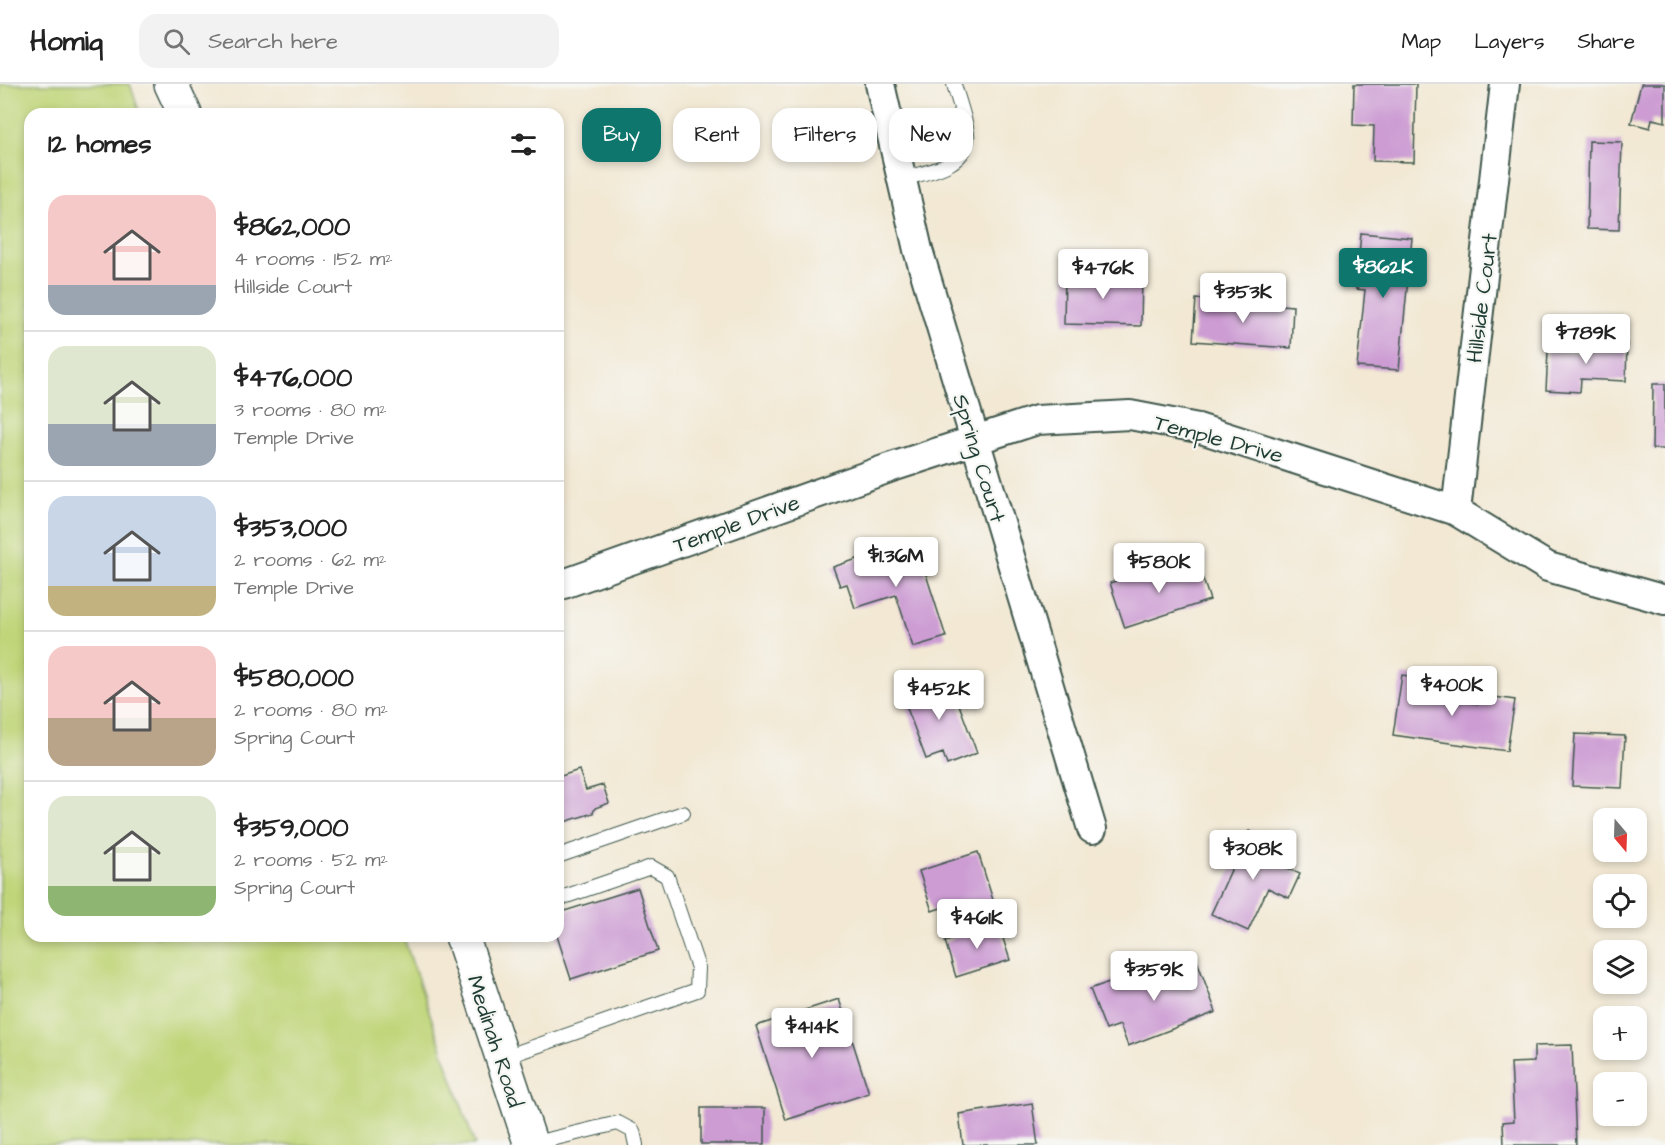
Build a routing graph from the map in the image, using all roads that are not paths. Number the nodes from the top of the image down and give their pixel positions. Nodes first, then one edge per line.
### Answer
1 (171, 84) edge
2 (880, 84) edge
3 (954, 84) edge
4 (1505, 84) edge
5 (181, 108) edge
6 (901, 179) junction
7 (974, 439) junction
8 (1456, 511) junction
9 (564, 584) edge
10 (1665, 600) edge
11 (682, 813) dead end
12 (1092, 828) dead end
13 (564, 854) edge
14 (564, 897) edge
15 (464, 942) edge
16 (502, 1058) junction
17 (531, 1145) edge
18 (636, 1145) edge

1 - 5 main road
2 - 6 street, Spring Court
3 - 6 lane
4 - 8 street, Hillside Court
6 - 7 street, Spring Court
7 - 8 street, Temple Drive
7 - 9 street, Temple Drive
7 - 12 street, Spring Court
8 - 10 street, Temple Drive
11 - 13 lane
14 - 16 lane
15 - 16 main road, Medinah Road
16 - 17 main road, Medinah Road
17 - 18 lane

